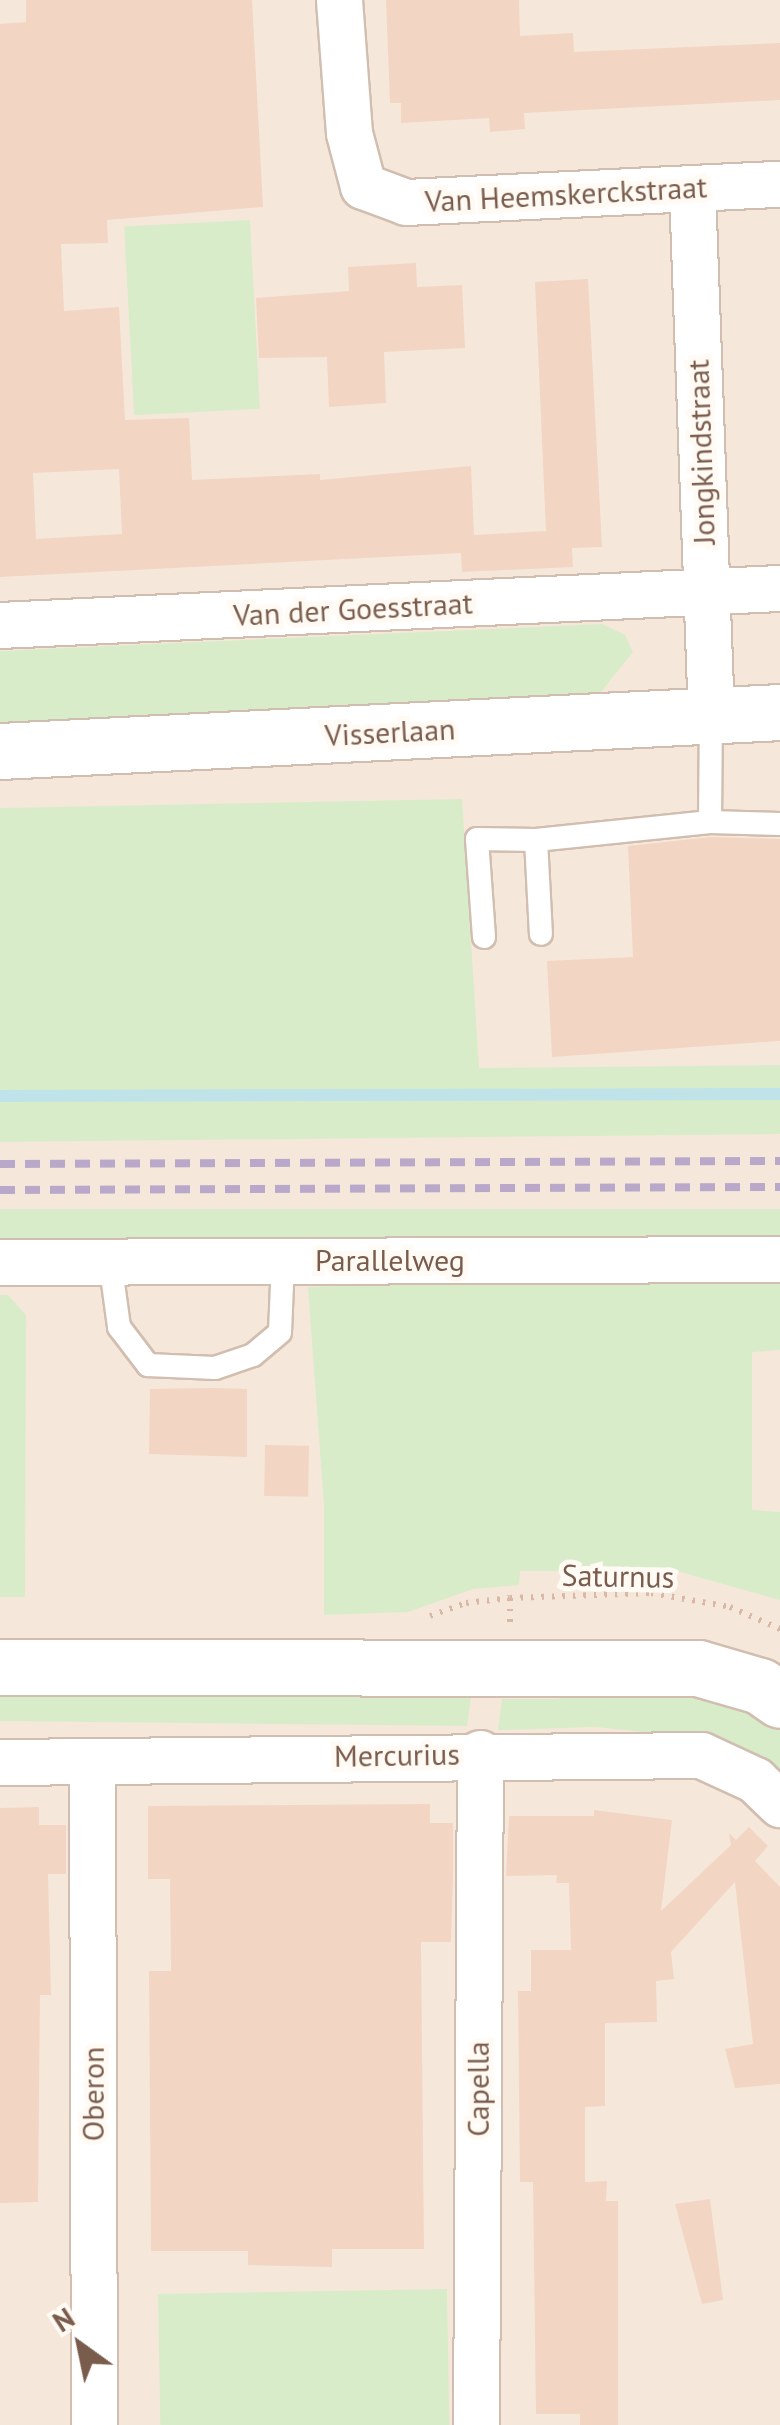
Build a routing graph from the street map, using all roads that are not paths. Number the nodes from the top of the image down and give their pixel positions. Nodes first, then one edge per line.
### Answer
1 (339, 0) edge
2 (780, 184) edge
3 (692, 189) junction
4 (780, 588) edge
5 (706, 592) junction
6 (0, 625) edge
7 (780, 712) edge
8 (711, 716) junction
9 (0, 750) edge
10 (710, 822) junction
11 (780, 824) edge
12 (536, 840) junction
13 (541, 934) dead end
14 (484, 937) dead end
15 (780, 1259) edge
16 (284, 1260) junction
17 (110, 1261) junction
18 (0, 1262) edge
19 (0, 1666) edge
20 (780, 1700) edge
21 (480, 1753) junction
22 (0, 1762) edge
23 (92, 1763) junction
24 (780, 1804) edge
25 (94, 2425) edge
26 (476, 2425) edge

1 - 3 street, Van Heemskerckstraat
2 - 3 street, Van Heemskerckstraat
3 - 5 street, Jongkindstraat
4 - 5 street, Van der Goesstraat
5 - 6 street, Van der Goesstraat
5 - 8 street, Jongkindstraat
7 - 8 street, Visserlaan
8 - 9 street, Visserlaan
8 - 10 lane
10 - 11 lane
10 - 12 lane
12 - 13 lane
12 - 14 lane
15 - 16 street, Parallelweg
16 - 17 street, Parallelweg
16 - 17 lane
17 - 18 street, Parallelweg
19 - 20 street
21 - 23 street, Mercurius
21 - 24 street, Mercurius
21 - 26 street, Capella
22 - 23 street, Mercurius
23 - 25 street, Oberon

